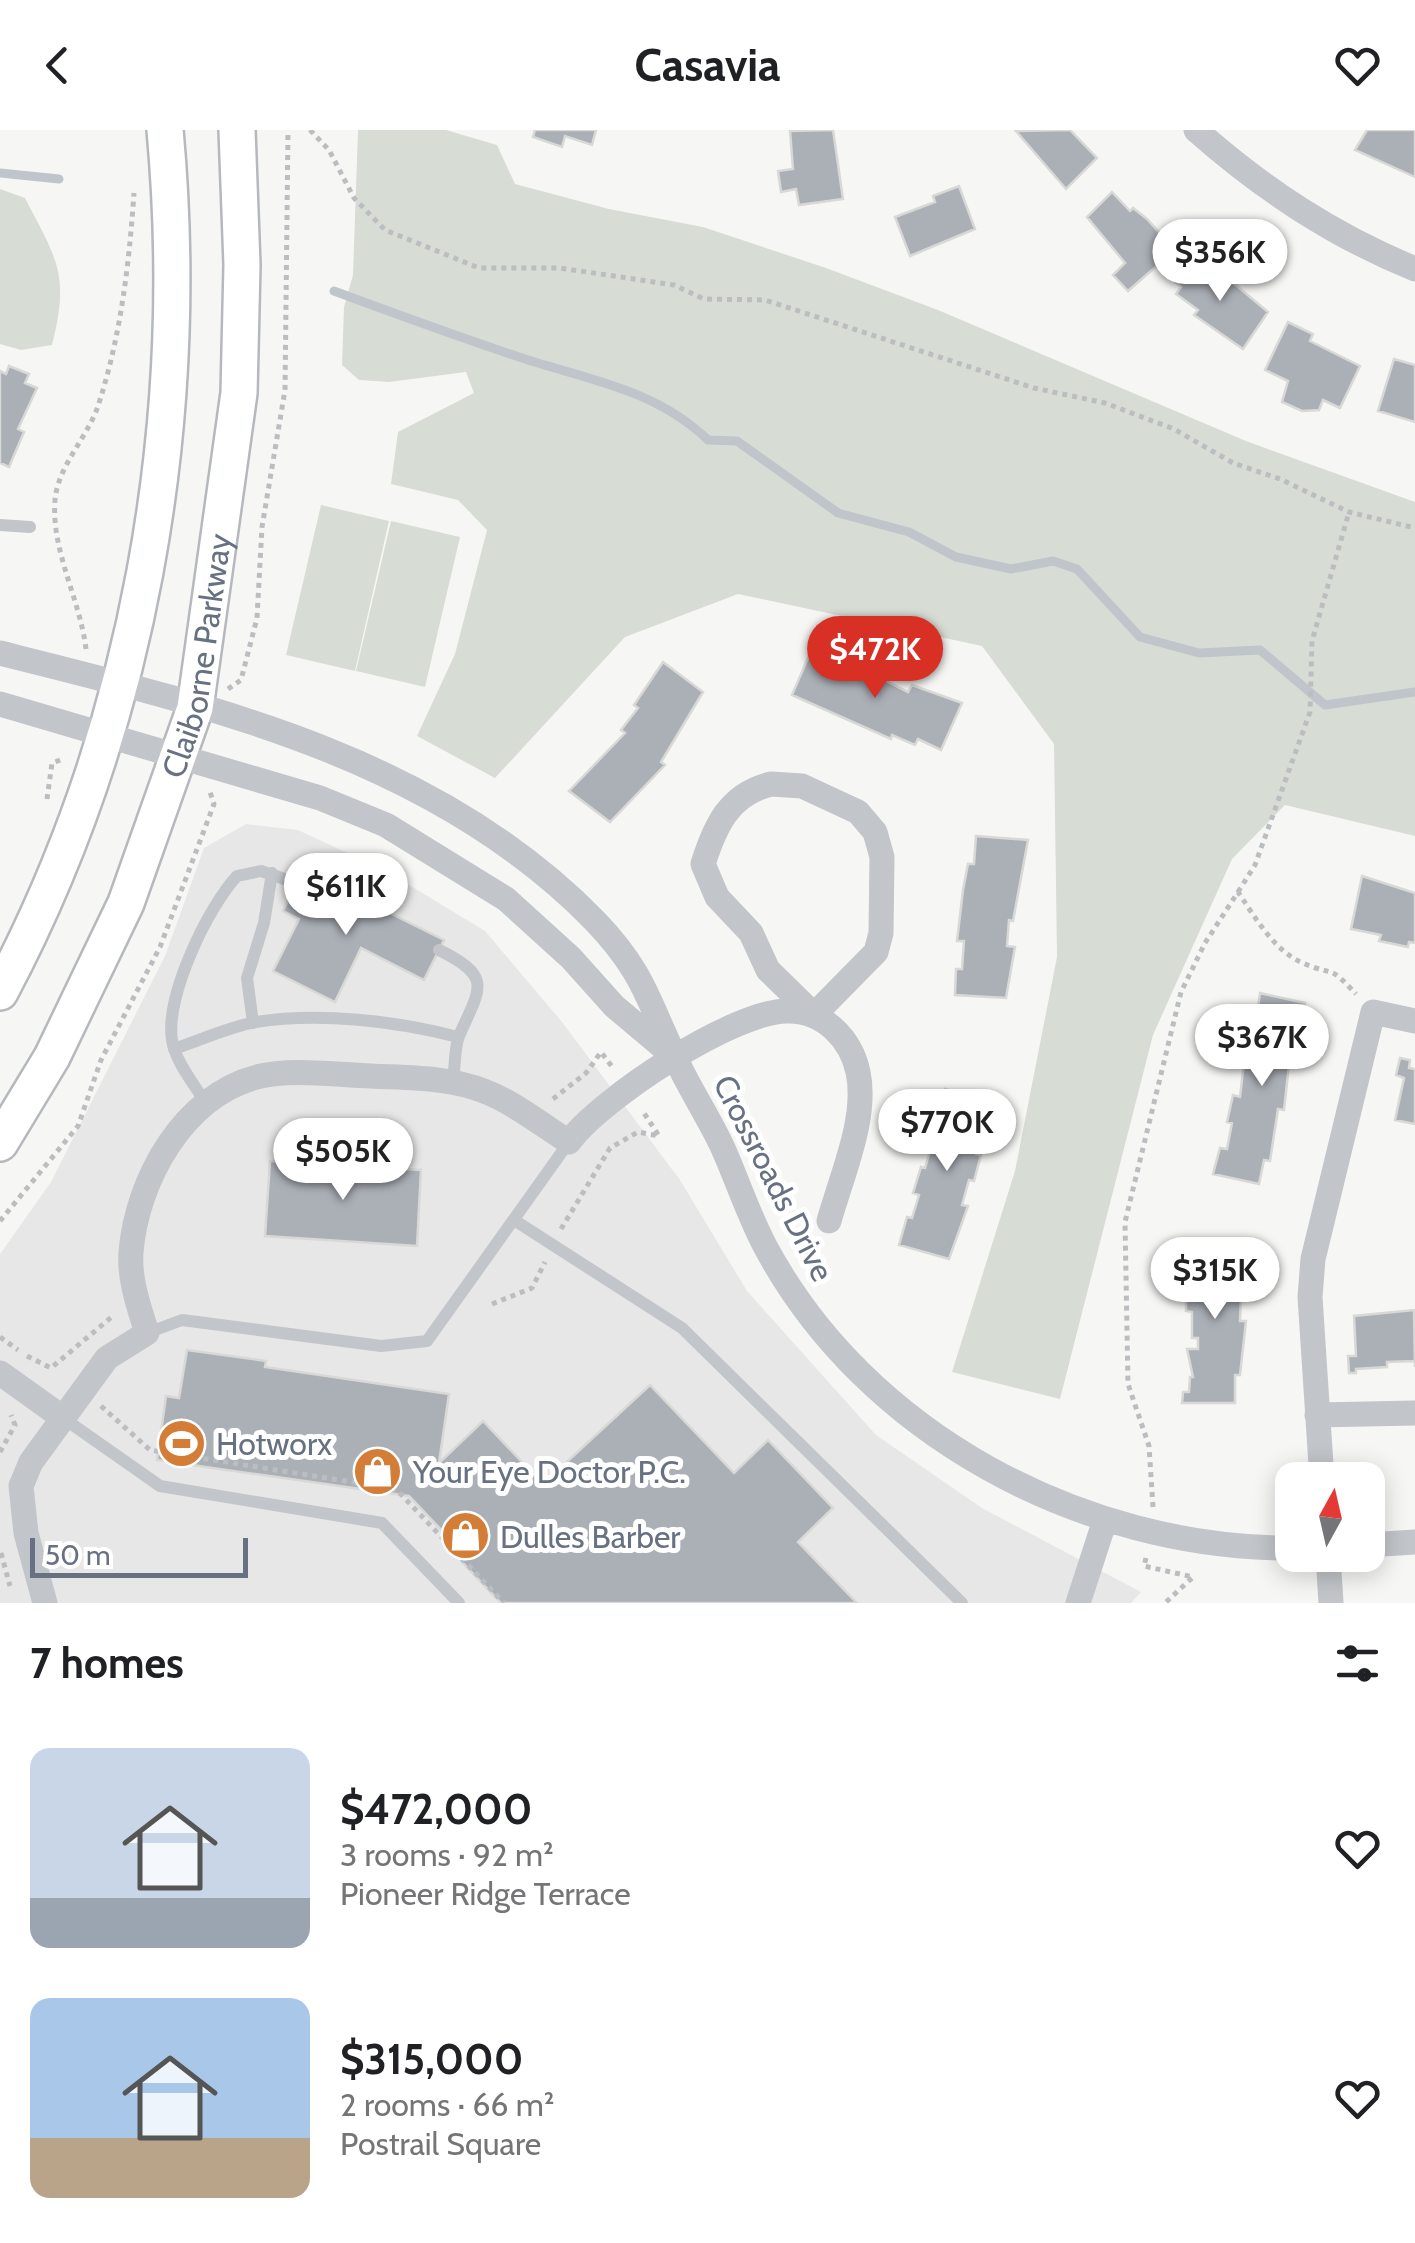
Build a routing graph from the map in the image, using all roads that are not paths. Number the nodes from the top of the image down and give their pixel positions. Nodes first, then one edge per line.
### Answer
1 (165, 130) edge
2 (237, 130) edge
3 (1196, 130) edge
4 (1415, 269) edge
5 (0, 525) edge
6 (30, 527) dead end
7 (0, 653) edge
8 (103, 679) junction
9 (0, 704) edge
10 (196, 708) junction
11 (102, 734) junction
12 (178, 758) junction
13 (272, 874) junction
14 (296, 883) dead end
15 (439, 950) dead end
16 (0, 992) edge
17 (814, 1015) junction
18 (1415, 1021) edge
19 (253, 1023) junction
20 (458, 1038) junction
21 (174, 1049) junction
22 (674, 1057) junction
23 (453, 1083) junction
24 (205, 1102) junction
25 (569, 1142) junction
26 (0, 1143) edge
27 (514, 1220) junction
28 (829, 1221) dead end
29 (147, 1333) junction
30 (0, 1373) edge
31 (1415, 1413) edge
32 (1316, 1415) junction
33 (63, 1418) junction
34 (1320, 1462) edge
35 (1105, 1520) junction
36 (1415, 1542) edge
37 (1385, 1544) edge
38 (1275, 1548) edge
39 (1329, 1572) edge
40 (45, 1603) edge
41 (458, 1603) edge
42 (962, 1603) edge
43 (1078, 1603) edge
44 (1331, 1603) edge

1 - 8 main road, Claiborne Parkway
2 - 10 main road, Claiborne Parkway
3 - 4 street
5 - 6 lane
7 - 8 street, Crossroads Drive
8 - 10 street, Crossroads Drive
8 - 11 main road, Claiborne Parkway
9 - 11 street, Crossroads Drive
10 - 12 main road, Claiborne Parkway
10 - 22 street, Crossroads Drive
11 - 12 street, Crossroads Drive
11 - 16 main road, Claiborne Parkway
12 - 22 street, Crossroads Drive
12 - 26 main road, Claiborne Parkway
13 - 14 lane
13 - 19 lane
13 - 21 lane
15 - 20 lane
17 - 17 street
17 - 22 street
17 - 28 street
18 - 32 street
19 - 20 lane
19 - 21 lane
20 - 23 lane
21 - 24 lane
22 - 25 street
22 - 35 street, Crossroads Drive
23 - 24 street
23 - 25 street
24 - 29 street
25 - 27 lane
27 - 29 lane
27 - 42 lane
29 - 33 street
30 - 33 street
31 - 32 street
32 - 34 street
33 - 40 street
33 - 41 lane
35 - 38 street, Crossroads Drive
35 - 43 street
36 - 37 street
39 - 44 street

